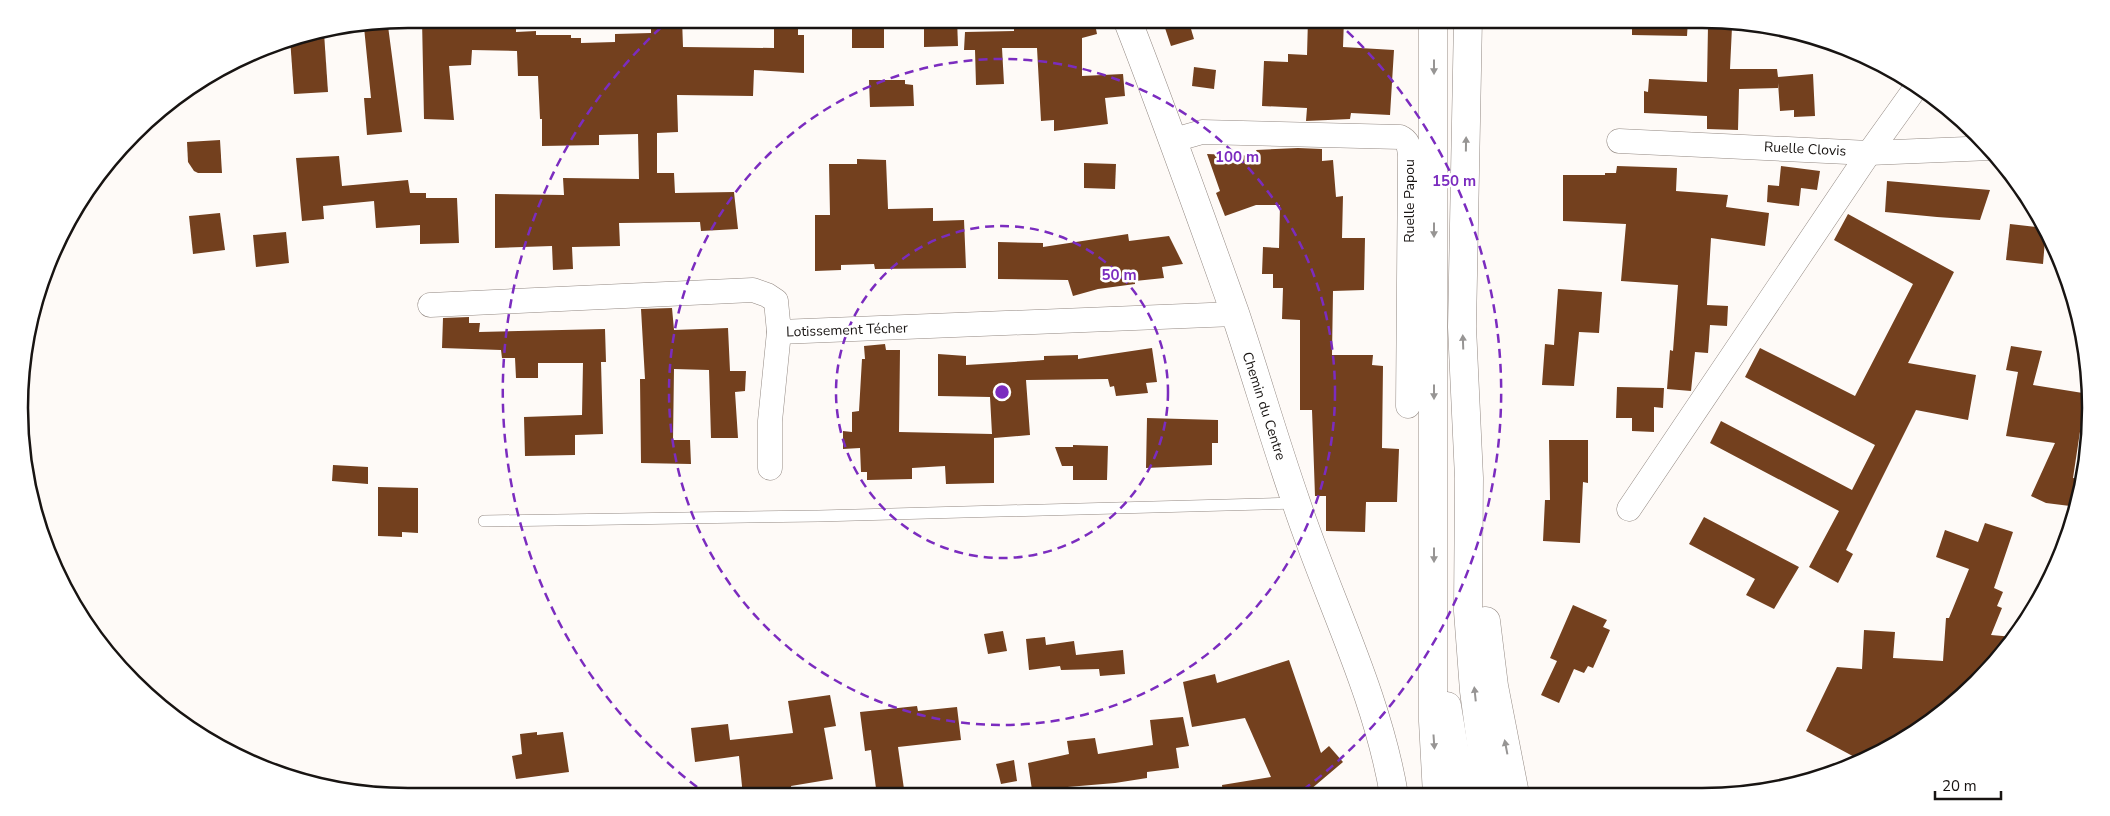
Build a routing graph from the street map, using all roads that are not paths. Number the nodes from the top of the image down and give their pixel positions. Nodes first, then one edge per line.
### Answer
1 (1130, 28) edge
2 (1433, 28) edge
3 (1468, 28) edge
4 (1913, 92) edge
5 (1174, 140) junction
6 (1619, 141) dead end
7 (1980, 148) edge
8 (1869, 153) junction
9 (430, 305) dead end
10 (1235, 314) junction
11 (779, 332) junction
12 (1408, 406) dead end
13 (770, 468) dead end
14 (1469, 478) junction
15 (1296, 503) junction
16 (1630, 510) dead end
17 (484, 521) dead end
18 (1434, 623) junction
19 (1393, 788) edge
20 (1437, 788) edge
21 (1461, 788) edge
22 (1487, 788) edge
23 (1514, 788) edge

1 - 5 main road, Chemin du Centre
2 -> 18 main road
14 -> 3 main road
4 - 8 street
5 - 10 main road, Chemin du Centre
5 - 12 street, Ruelle Papou
6 - 8 street, Ruelle Clovis
7 - 8 street, Ruelle Clovis
8 - 16 street
9 - 11 street, Lotissement Técher
10 - 11 street, Lotissement Técher
10 - 15 main road, Chemin du Centre
11 - 13 street
22 -> 14 main road
23 -> 14 main road
15 - 17 lane
15 - 19 main road, Chemin du Centre
18 -> 20 main road
18 - 21 main road

